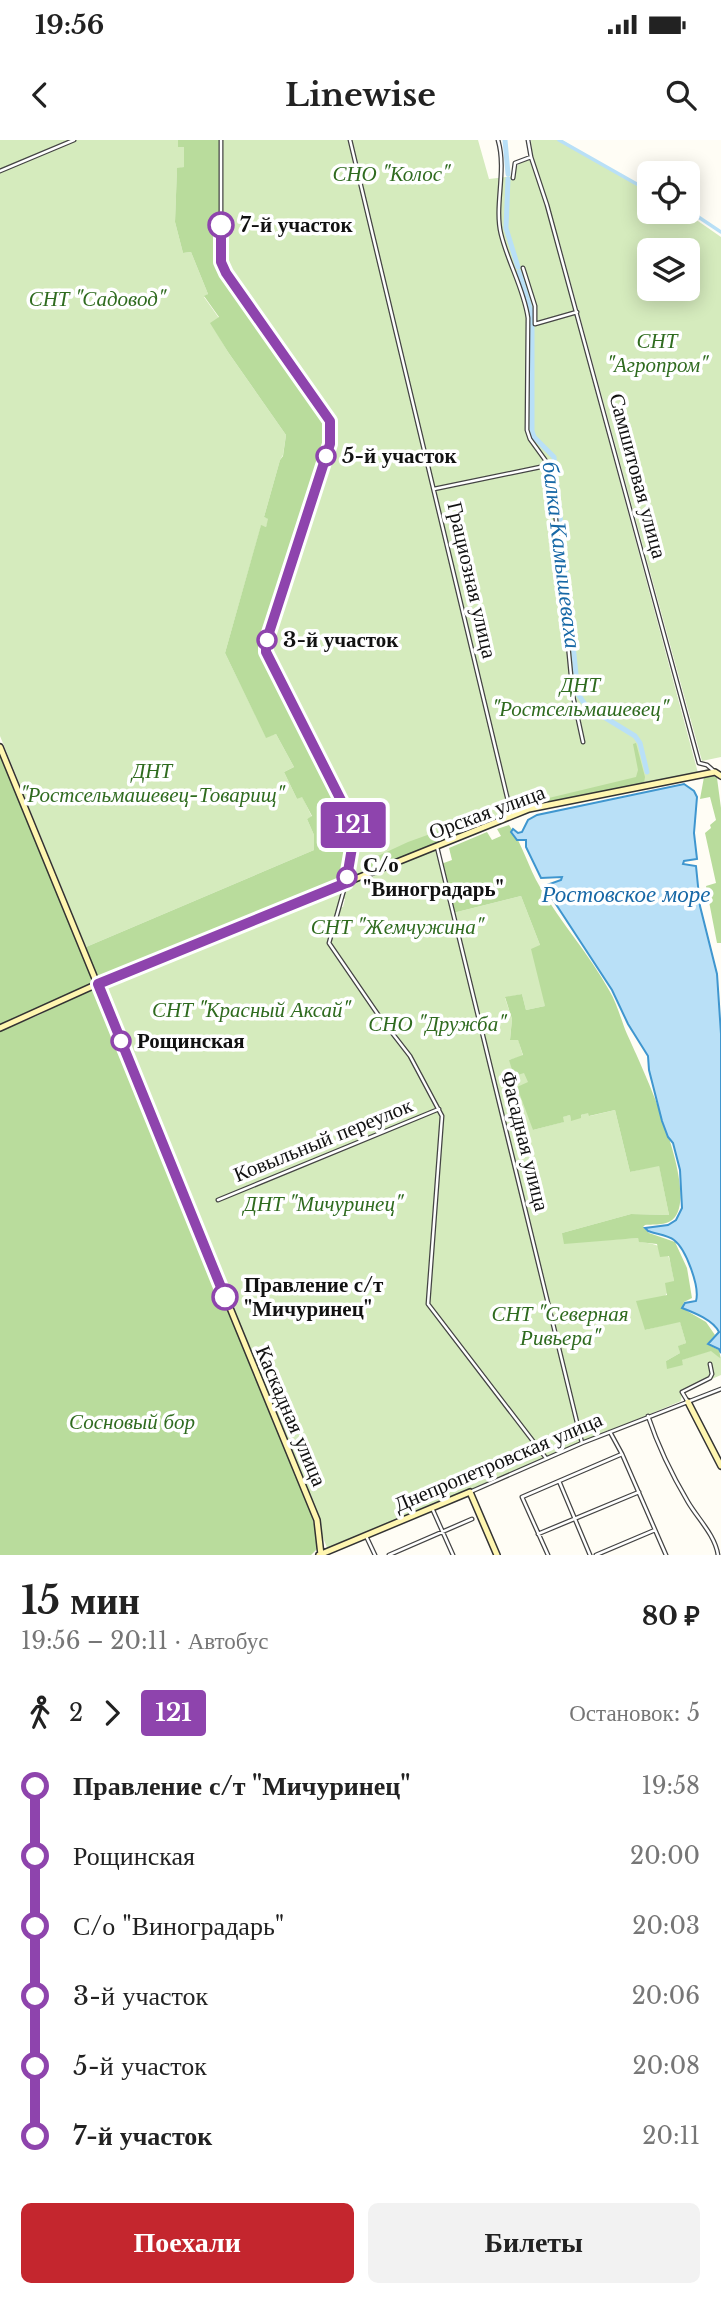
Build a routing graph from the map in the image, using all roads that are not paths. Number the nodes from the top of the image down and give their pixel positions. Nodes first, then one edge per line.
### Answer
1 (74, 140) edge
2 (221, 140) edge
3 (350, 140) edge
4 (498, 140) edge
5 (528, 140) edge
6 (531, 157) junction
7 (0, 171) edge
8 (513, 177) dead end
9 (523, 268) dead end
10 (577, 312) junction
11 (550, 465) junction
12 (434, 489) junction
13 (583, 741) dead end
14 (0, 747) edge
15 (718, 774) edge
16 (500, 821) junction
17 (437, 847) junction
18 (346, 883) junction
19 (98, 984) junction
20 (0, 1028) edge
21 (439, 1109) junction
22 (218, 1199) dead end
23 (710, 1364) dead end
24 (721, 1390) edge
25 (688, 1402) junction
26 (648, 1416) junction
27 (610, 1432) junction
28 (582, 1443) junction
29 (622, 1454) junction
30 (546, 1458) junction
31 (721, 1466) edge
32 (559, 1481) junction
33 (470, 1492) junction
34 (639, 1492) junction
35 (432, 1508) junction
36 (575, 1518) junction
37 (472, 1519) dead end
38 (655, 1530) junction
39 (443, 1532) junction
40 (538, 1534) junction
41 (366, 1535) junction
42 (320, 1555) edge
43 (375, 1555) edge
44 (389, 1555) edge
45 (453, 1555) edge
46 (496, 1555) edge
47 (548, 1555) edge
48 (590, 1555) edge
49 (596, 1555) edge
50 (666, 1555) edge
51 (718, 1555) edge

1 - 7 street
2 - 18 street
3 - 12 street, Грациозная улица
4 - 11 street
5 - 6 street, Самшитовая улица
6 - 8 street
6 - 10 street, Самшитовая улица
9 - 10 street
10 - 15 street, Самшитовая улица
11 - 12 street
11 - 13 street
12 - 16 street, Грациозная улица
14 - 19 street, Каскадная улица
15 - 16 street, Орская улица
16 - 17 street, Орская улица
17 - 18 street, Орская улица
17 - 28 street, Фасадная улица
18 - 19 street, Орская улица
18 - 21 street
19 - 20 street, Орская улица
19 - 42 street, Каскадная улица
21 - 22 street, Ковыльный переулок
21 - 30 street
23 - 25 street
24 - 25 street, Днепропетровская улица
25 - 26 street, Днепропетровская улица
25 - 31 street
26 - 27 street, Днепропетровская улица
26 - 51 street
27 - 28 street, Днепропетровская улица
27 - 29 street
28 - 30 street, Днепропетровская улица
29 - 32 street
29 - 34 street
30 - 33 street, Днепропетровская улица
32 - 36 street
32 - 40 street
33 - 35 street, Днепропетровская улица
33 - 46 street
34 - 36 street
34 - 38 street
35 - 39 street
35 - 41 street, Днепропетровская улица
36 - 40 street
36 - 48 street
37 - 39 street
38 - 49 street
38 - 50 street
39 - 44 street
39 - 45 street
40 - 47 street
41 - 42 street, Днепропетровская улица
41 - 43 street

